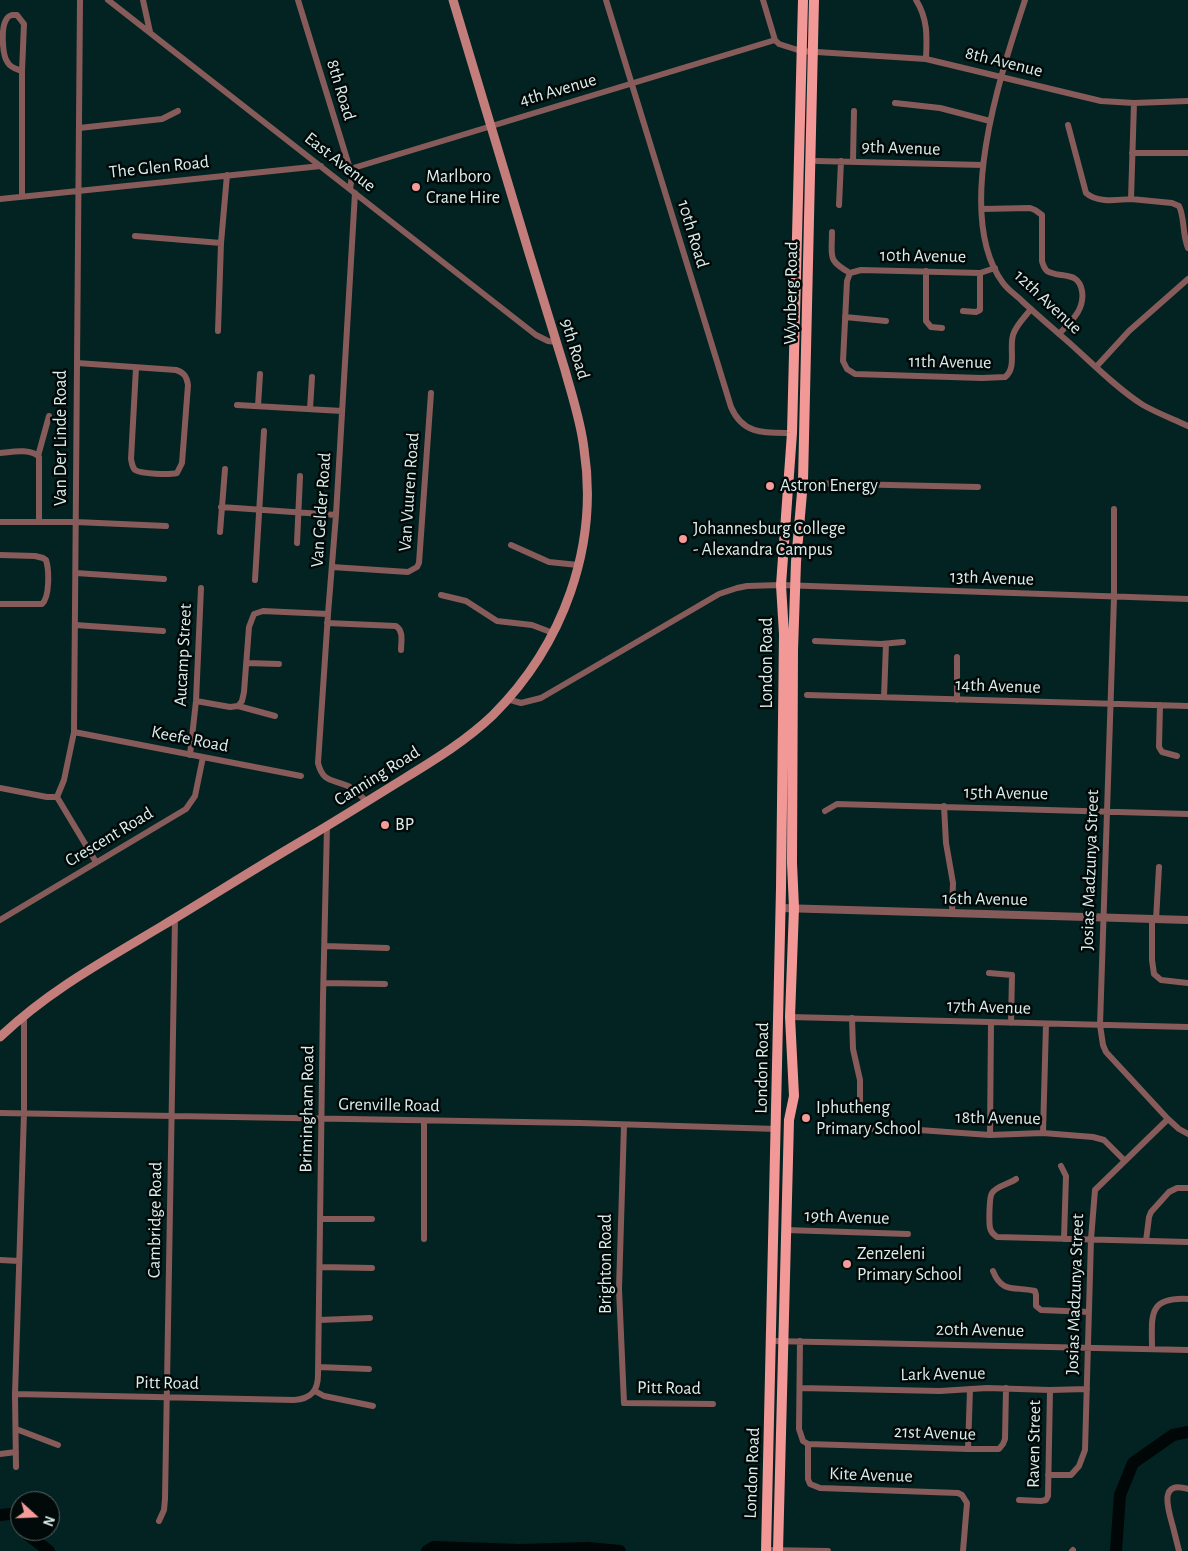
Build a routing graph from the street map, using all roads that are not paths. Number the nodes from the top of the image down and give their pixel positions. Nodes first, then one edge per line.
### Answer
1 (80, 0) edge
2 (108, 0) edge
3 (143, 0) edge
4 (298, 0) edge
5 (453, 0) edge
6 (606, 0) edge
7 (763, 0) edge
8 (803, 0) edge
9 (814, 0) edge
10 (916, 0) edge
11 (1024, 0) edge
12 (150, 32) junction
13 (775, 40) junction
14 (807, 51) junction
15 (926, 59) junction
16 (22, 71) junction
17 (1002, 77) junction
18 (632, 84) junction
19 (1188, 102) edge
20 (895, 103) dead end
21 (1134, 103) junction
22 (178, 111) dead end
23 (854, 111) dead end
24 (990, 121) junction
25 (1068, 125) dead end
26 (492, 126) junction
27 (79, 128) junction
28 (1132, 153) junction
29 (1188, 154) edge
30 (817, 160) dead end
31 (841, 161) junction
32 (853, 161) junction
33 (321, 166) junction
34 (983, 166) junction
35 (350, 169) junction
36 (227, 176) junction
37 (79, 191) junction
38 (352, 191) junction
39 (22, 196) junction
40 (0, 198) edge
41 (1131, 198) junction
42 (839, 206) dead end
43 (982, 209) junction
44 (832, 232) dead end
45 (135, 236) dead end
46 (222, 243) junction
47 (1188, 248) edge
48 (995, 268) junction
49 (926, 271) junction
50 (980, 273) junction
51 (850, 274) junction
52 (1188, 279) edge
53 (1031, 309) junction
54 (963, 312) dead end
55 (845, 317) junction
56 (886, 321) dead end
57 (942, 328) dead end
58 (218, 331) dead end
59 (1059, 334) junction
60 (557, 342) junction
61 (77, 363) junction
62 (1096, 366) junction
63 (136, 368) junction
64 (260, 374) dead end
65 (312, 377) dead end
66 (431, 393) dead end
67 (238, 405) dead end
68 (258, 406) junction
69 (310, 409) junction
70 (342, 411) junction
71 (49, 416) dead end
72 (1188, 426) edge
73 (264, 431) dead end
74 (792, 433) junction
75 (0, 452) edge
76 (38, 456) junction
77 (224, 469) dead end
78 (300, 476) dead end
79 (803, 483) junction
80 (978, 487) dead end
81 (222, 507) junction
82 (259, 509) junction
83 (1114, 509) dead end
84 (298, 512) junction
85 (336, 515) junction
86 (0, 522) edge
87 (38, 522) junction
88 (76, 522) junction
89 (166, 526) dead end
90 (220, 532) dead end
91 (297, 543) dead end
92 (510, 545) dead end
93 (0, 556) edge
94 (578, 565) junction
95 (332, 567) junction
96 (76, 573) junction
97 (164, 579) dead end
98 (255, 580) dead end
99 (781, 585) junction
100 (795, 586) junction
101 (201, 588) dead end
102 (441, 596) dead end
103 (1114, 598) junction
104 (1188, 599) edge
105 (0, 604) edge
106 (328, 614) junction
107 (327, 623) junction
108 (75, 626) junction
109 (163, 631) dead end
110 (553, 633) junction
111 (815, 640) dead end
112 (903, 642) dead end
113 (886, 644) junction
114 (401, 650) dead end
115 (957, 657) dead end
116 (246, 663) junction
117 (279, 664) dead end
118 (807, 695) dead end
119 (884, 697) junction
120 (507, 699) junction
121 (957, 700) junction
122 (196, 701) junction
123 (1110, 704) junction
124 (1160, 705) junction
125 (238, 706) junction
126 (1188, 706) edge
127 (275, 716) dead end
128 (74, 732) junction
129 (190, 755) junction
130 (1177, 756) dead end
131 (203, 757) junction
132 (301, 776) dead end
133 (0, 788) edge
134 (57, 797) junction
135 (367, 802) junction
136 (944, 806) junction
137 (825, 810) dead end
138 (1107, 812) junction
139 (1188, 814) edge
140 (327, 826) junction
141 (96, 862) junction
142 (1159, 867) dead end
143 (781, 908) junction
144 (794, 908) junction
145 (952, 913) junction
146 (1103, 917) junction
147 (175, 918) junction
148 (0, 920) edge
149 (1154, 920) junction
150 (1188, 920) edge
151 (325, 946) junction
152 (388, 948) dead end
153 (989, 973) dead end
154 (324, 983) junction
155 (1188, 983) edge
156 (385, 984) dead end
157 (24, 1016) junction
158 (790, 1017) junction
159 (852, 1018) junction
160 (990, 1022) junction
161 (1011, 1023) junction
162 (1046, 1024) junction
163 (1100, 1025) junction
164 (1188, 1027) edge
165 (0, 1037) edge
166 (860, 1106) dead end
167 (0, 1112) edge
168 (24, 1113) junction
169 (171, 1116) junction
170 (321, 1118) junction
171 (1168, 1119) junction
172 (424, 1121) junction
173 (624, 1125) junction
174 (860, 1129) dead end
175 (777, 1130) junction
176 (1043, 1134) junction
177 (1188, 1134) edge
178 (990, 1135) junction
179 (1125, 1161) junction
180 (1061, 1166) dead end
181 (1016, 1180) dead end
182 (1188, 1188) edge
183 (320, 1219) junction
184 (372, 1220) dead end
185 (786, 1230) junction
186 (908, 1234) dead end
187 (424, 1239) dead end
188 (1064, 1239) junction
189 (1091, 1239) junction
190 (1146, 1241) junction
191 (1188, 1242) edge
192 (0, 1260) edge
193 (19, 1261) junction
194 (320, 1267) junction
195 (372, 1268) dead end
196 (993, 1271) dead end
197 (1188, 1299) edge
198 (1089, 1312) junction
199 (370, 1318) dead end
200 (319, 1320) junction
201 (772, 1341) junction
202 (784, 1341) junction
203 (800, 1341) junction
204 (1088, 1347) junction
205 (1152, 1349) junction
206 (1188, 1350) edge
207 (318, 1367) junction
208 (369, 1369) dead end
209 (800, 1388) junction
210 (1006, 1388) junction
211 (970, 1389) junction
212 (1087, 1389) junction
213 (1050, 1390) junction
214 (315, 1391) junction
215 (15, 1394) junction
216 (166, 1398) junction
217 (624, 1402) joint
218 (713, 1404) dead end
219 (373, 1406) dead end
220 (16, 1429) junction
221 (808, 1444) junction
222 (58, 1445) dead end
223 (968, 1450) junction
224 (16, 1452) junction
225 (0, 1454) edge
226 (16, 1467) dead end
227 (1048, 1475) junction
228 (1188, 1489) edge
229 (1019, 1500) dead end
230 (159, 1521) dead end
231 (766, 1551) edge
232 (778, 1551) edge
233 (818, 1551) edge
234 (828, 1551) edge
235 (963, 1551) edge
236 (1179, 1551) edge

1 - 27 street, Van Der Linde Road
2 - 12 street, East Avenue
3 - 12 street
4 - 35 street, 8th Road
5 - 26 main road, 9th Road
6 - 18 street, 10th Road
7 - 13 street
8 - 14 main road, Wynberg Road
9 - 14 main road, Wynberg Road
10 - 15 street
11 - 17 street, 12th Avenue
12 - 33 street, East Avenue
13 - 14 street, 8th Avenue
13 - 18 street, 4th Avenue
14 - 15 street, 8th Avenue
14 - 74 main road, Wynberg Road
14 - 79 main road, Wynberg Road
15 - 17 street, 8th Avenue
16 - 16 street
16 - 39 street
17 - 21 street, 8th Avenue
17 - 24 street, 12th Avenue
18 - 26 street, 4th Avenue
18 - 74 street, 10th Road
19 - 21 street, 8th Avenue
20 - 24 street
21 - 28 street
22 - 27 street
23 - 32 street
24 - 34 street, 12th Avenue
25 - 41 street
26 - 35 street, 4th Avenue
26 - 60 main road, 9th Road
27 - 37 street, Van Der Linde Road
28 - 29 street
28 - 41 street
30 - 31 street, 9th Avenue
31 - 32 street, 9th Avenue
31 - 42 street
32 - 34 street, 9th Avenue
33 - 36 street, The Glen Road
33 - 38 street, East Avenue
34 - 43 street, 12th Avenue
35 - 38 street, 8th Road
36 - 37 street, The Glen Road
36 - 46 street
37 - 39 street, The Glen Road
37 - 61 street, Van Der Linde Road
38 - 60 street, East Avenue
38 - 70 street, Van Gelder Road
39 - 40 street, The Glen Road
41 - 47 street
43 - 48 street, 12th Avenue
43 - 59 street
44 - 51 street
45 - 46 street
46 - 58 street
48 - 50 street, 10th Avenue
48 - 53 street, 12th Avenue
49 - 50 street, 10th Avenue
49 - 51 street, 10th Avenue
49 - 57 street
50 - 54 street
51 - 55 street
52 - 62 street
53 - 55 street, 11th Avenue
53 - 59 street, 12th Avenue
55 - 56 street
59 - 62 street, 12th Avenue
60 - 94 main road, 9th Road
61 - 63 street
61 - 88 street, Van Der Linde Road
62 - 72 street, 12th Avenue
63 - 63 street
64 - 68 street
65 - 69 street
66 - 95 street, Van Vuuren Road
67 - 68 street
68 - 69 street
69 - 70 street
70 - 85 street, Van Gelder Road
71 - 76 street
73 - 82 street
74 - 99 main road, Wynberg Road
75 - 76 street
76 - 87 street
77 - 81 street
78 - 84 street
79 - 80 street
79 - 100 main road, Wynberg Road
81 - 82 street
81 - 90 street
82 - 84 street
82 - 98 street
83 - 103 street, Josias Madzunya Street
84 - 85 street
84 - 91 street
85 - 95 street, Van Gelder Road
86 - 87 street
87 - 88 street
88 - 89 street
88 - 96 street, Van Der Linde Road
92 - 94 street
93 - 105 street
94 - 110 main road, 9th Road
95 - 106 street, Van Gelder Road
96 - 97 street
96 - 108 street, Van Der Linde Road
99 - 100 street, 13th Avenue
99 - 120 street
99 - 143 main road, London Road
100 - 103 street, 13th Avenue
100 - 144 main road, London Road
101 - 122 street, Aucamp Street
102 - 110 street
103 - 104 street, 13th Avenue
103 - 123 street, Josias Madzunya Street
106 - 107 street, Van Gelder Road
106 - 116 street
107 - 114 street
107 - 135 street, Van Gelder Road
108 - 109 street
108 - 128 street, Van Der Linde Road
110 - 120 main road, 9th Road
111 - 113 street
112 - 113 street
113 - 119 street
115 - 121 street
116 - 117 street
116 - 125 street
118 - 119 street, 14th Avenue
119 - 121 street, 14th Avenue
120 - 135 main road, Canning Road
121 - 123 street, 14th Avenue
122 - 125 street
122 - 129 street, Aucamp Street
123 - 124 street, 14th Avenue
123 - 138 street, Josias Madzunya Street
124 - 126 street, 14th Avenue
124 - 130 street
125 - 127 street
128 - 129 street, Keefe Road
128 - 134 street, Van Der Linde Road
129 - 131 street, Keefe Road
131 - 132 street, Keefe Road
131 - 141 street, Crescent Road
133 - 134 street
134 - 141 street
135 - 140 main road, Canning Road
136 - 137 street, 15th Avenue
136 - 138 street, 15th Avenue
136 - 145 street
138 - 139 street, 15th Avenue
138 - 146 street, Josias Madzunya Street
140 - 147 main road, Canning Road
140 - 151 street, Brimingham Road
141 - 148 street, Crescent Road
142 - 149 street
143 - 144 street, 16th Avenue
143 - 175 main road, London Road
144 - 145 street, 16th Avenue
144 - 158 main road, London Road
145 - 146 street, 16th Avenue
146 - 149 street, 16th Avenue
146 - 163 street, Josias Madzunya Street
147 - 157 main road, Canning Road
147 - 169 street, Cambridge Road
149 - 150 street, 16th Avenue
149 - 155 street
151 - 152 street
151 - 154 street, Brimingham Road
153 - 161 street
154 - 156 street
154 - 170 street, Brimingham Road
157 - 165 main road, Canning Road
157 - 168 street
158 - 159 street, 17th Avenue
158 - 185 main road, London Road
159 - 160 street, 17th Avenue
159 - 166 street
160 - 161 street, 17th Avenue
160 - 178 street
161 - 162 street, 17th Avenue
162 - 163 street, 17th Avenue
162 - 176 street
163 - 164 street, 17th Avenue
163 - 171 street, Josias Madzunya Street
167 - 168 street, Grenville Road
168 - 169 street, Grenville Road
168 - 193 street
169 - 170 street, Grenville Road
169 - 216 street, Cambridge Road
170 - 172 street, Grenville Road
170 - 183 street, Brimingham Road
171 - 177 street, Josias Madzunya Street
171 - 179 street, Josias Madzunya Street
172 - 173 street, Grenville Road
172 - 187 street
173 - 175 street, Grenville Road
173 - 217 street, Brighton Road
174 - 178 street, 18th Avenue
175 - 201 main road, London Road
176 - 178 street, 18th Avenue
176 - 179 street, 18th Avenue
179 - 189 street, Josias Madzunya Street
180 - 188 street
181 - 188 street
182 - 190 street
183 - 184 street
183 - 194 street, Brimingham Road
185 - 186 street, 19th Avenue
185 - 202 main road, London Road
188 - 189 street
189 - 190 street
189 - 198 street, Josias Madzunya Street
190 - 191 street
192 - 193 street
193 - 215 street
194 - 195 street
194 - 200 street, Brimingham Road
196 - 198 street
197 - 205 street
198 - 204 street, Josias Madzunya Street
199 - 200 street
200 - 207 street, Brimingham Road
201 - 202 street, 20th Avenue
201 - 231 main road, London Road
202 - 203 street, 20th Avenue
202 - 232 main road, London Road
203 - 204 street, 20th Avenue
203 - 209 street, Kite Avenue
204 - 205 street, 20th Avenue
204 - 212 street, Josias Madzunya Street
205 - 206 street, 20th Avenue
207 - 208 street
207 - 214 street, Brimingham Road
209 - 211 street, Lark Avenue
209 - 221 street, Kite Avenue
210 - 211 street, Lark Avenue
210 - 213 street, Lark Avenue
210 - 223 street, 21st Avenue
211 - 223 street
212 - 213 street, Lark Avenue
212 - 227 street, Josias Madzunya Street
213 - 227 street, Raven Street
214 - 216 street, Pitt Road
214 - 219 street
215 - 216 street, Pitt Road
215 - 220 street
216 - 230 street, Cambridge Road
217 - 218 street, Pitt Road
220 - 222 street
220 - 224 street
221 - 223 street, 21st Avenue
221 - 235 street, Kite Avenue
224 - 225 street
224 - 226 street
227 - 229 street, Raven Street
228 - 236 street
231 - 232 street
232 - 233 street
233 - 234 street

